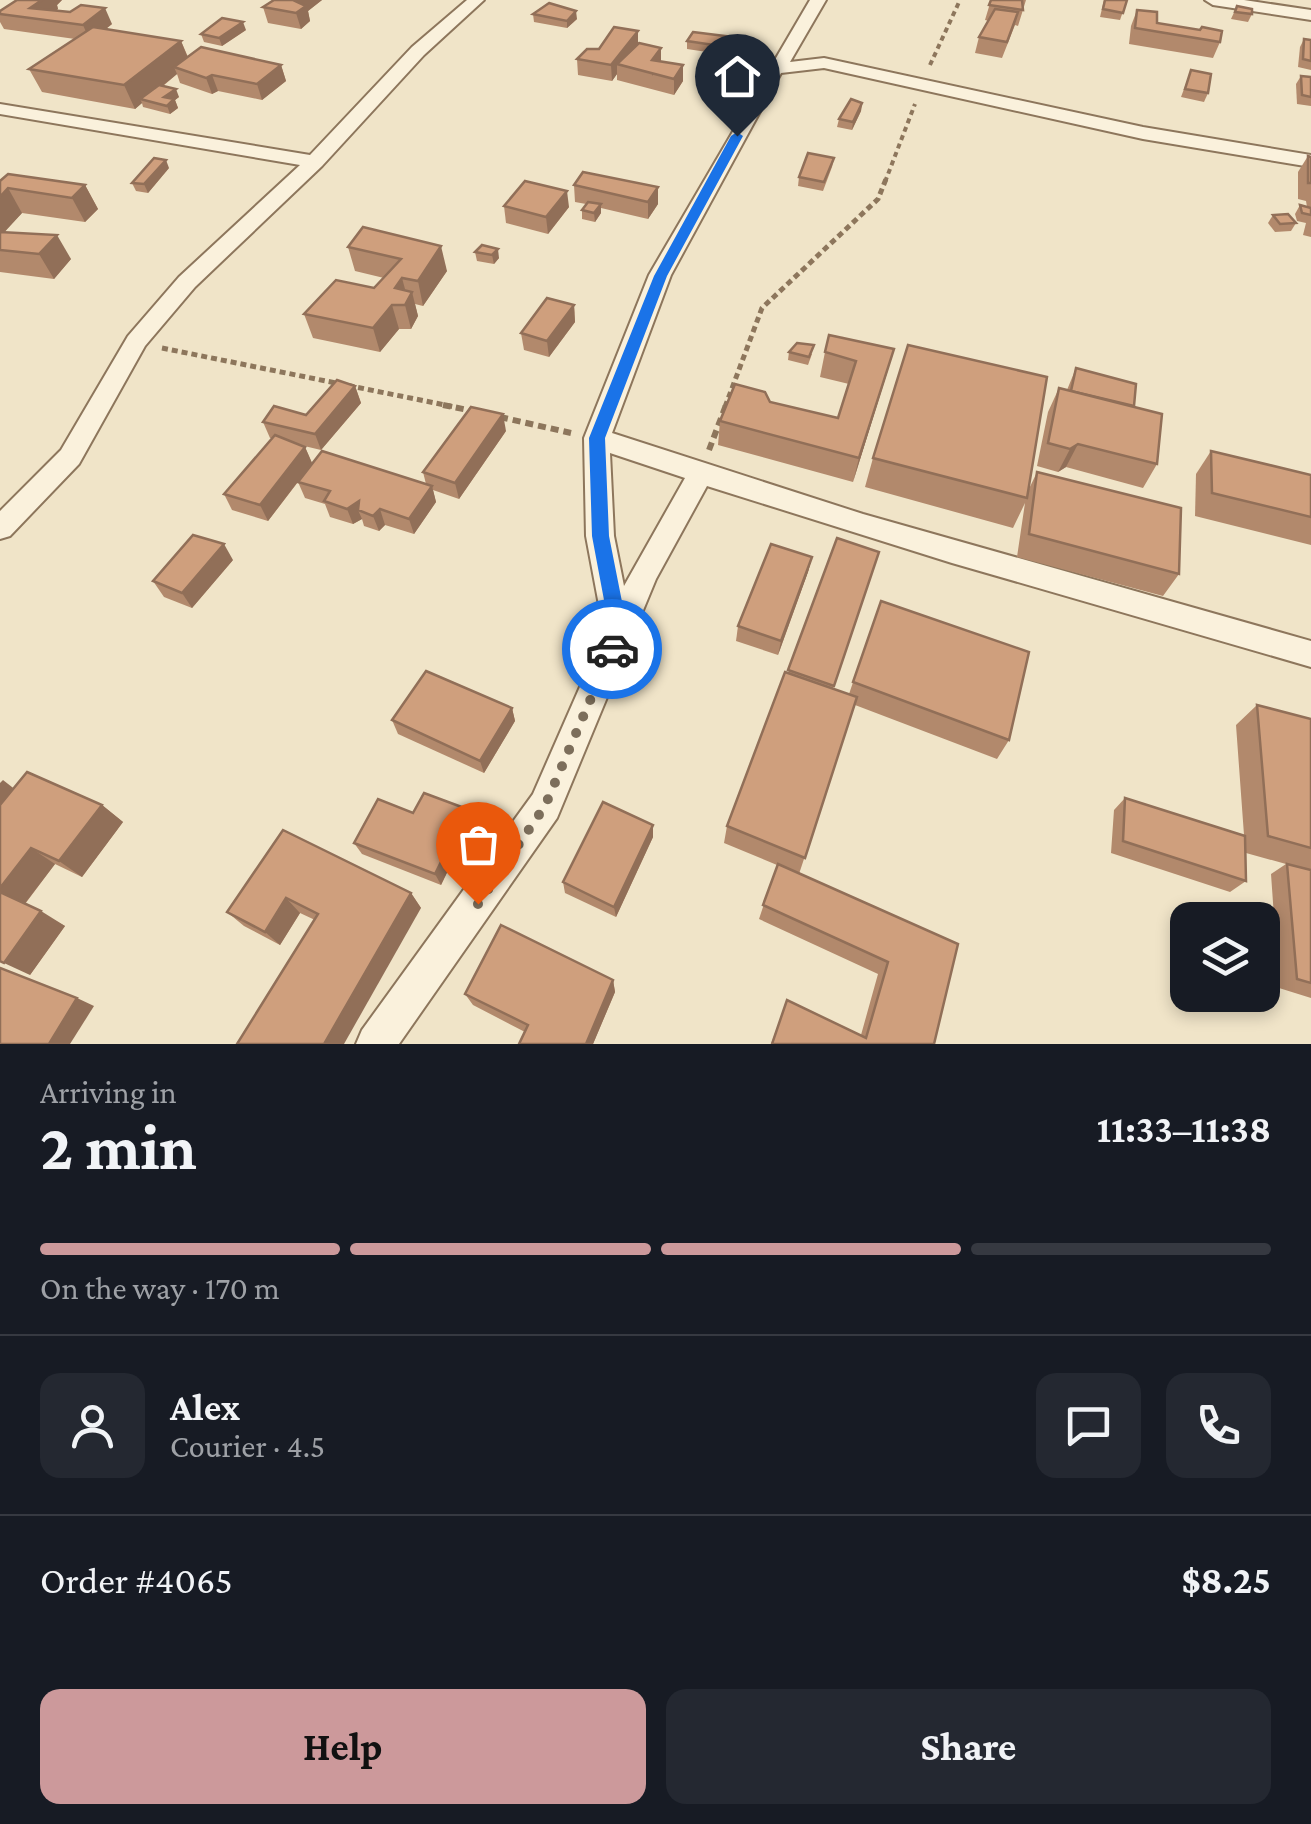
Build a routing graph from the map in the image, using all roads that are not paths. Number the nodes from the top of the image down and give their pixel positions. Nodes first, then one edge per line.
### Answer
1 (476, 0) edge
2 (818, 0) edge
3 (1213, 0) edge
4 (1311, 16) edge
5 (795, 44) junction
6 (824, 63) junction
7 (775, 69) junction
8 (0, 109) edge
9 (1311, 161) edge
10 (315, 162) junction
11 (597, 438) junction
12 (700, 475) junction
13 (0, 528) edge
14 (619, 632) junction
15 (1311, 654) edge
16 (376, 1044) edge

1 - 10 street
2 - 5 street
3 - 4 street
5 - 6 street
5 - 7 street
6 - 7 street
6 - 9 street
7 - 11 street
8 - 10 street
10 - 13 street
11 - 12 street
11 - 14 street
12 - 14 street
12 - 15 street
14 - 16 street

